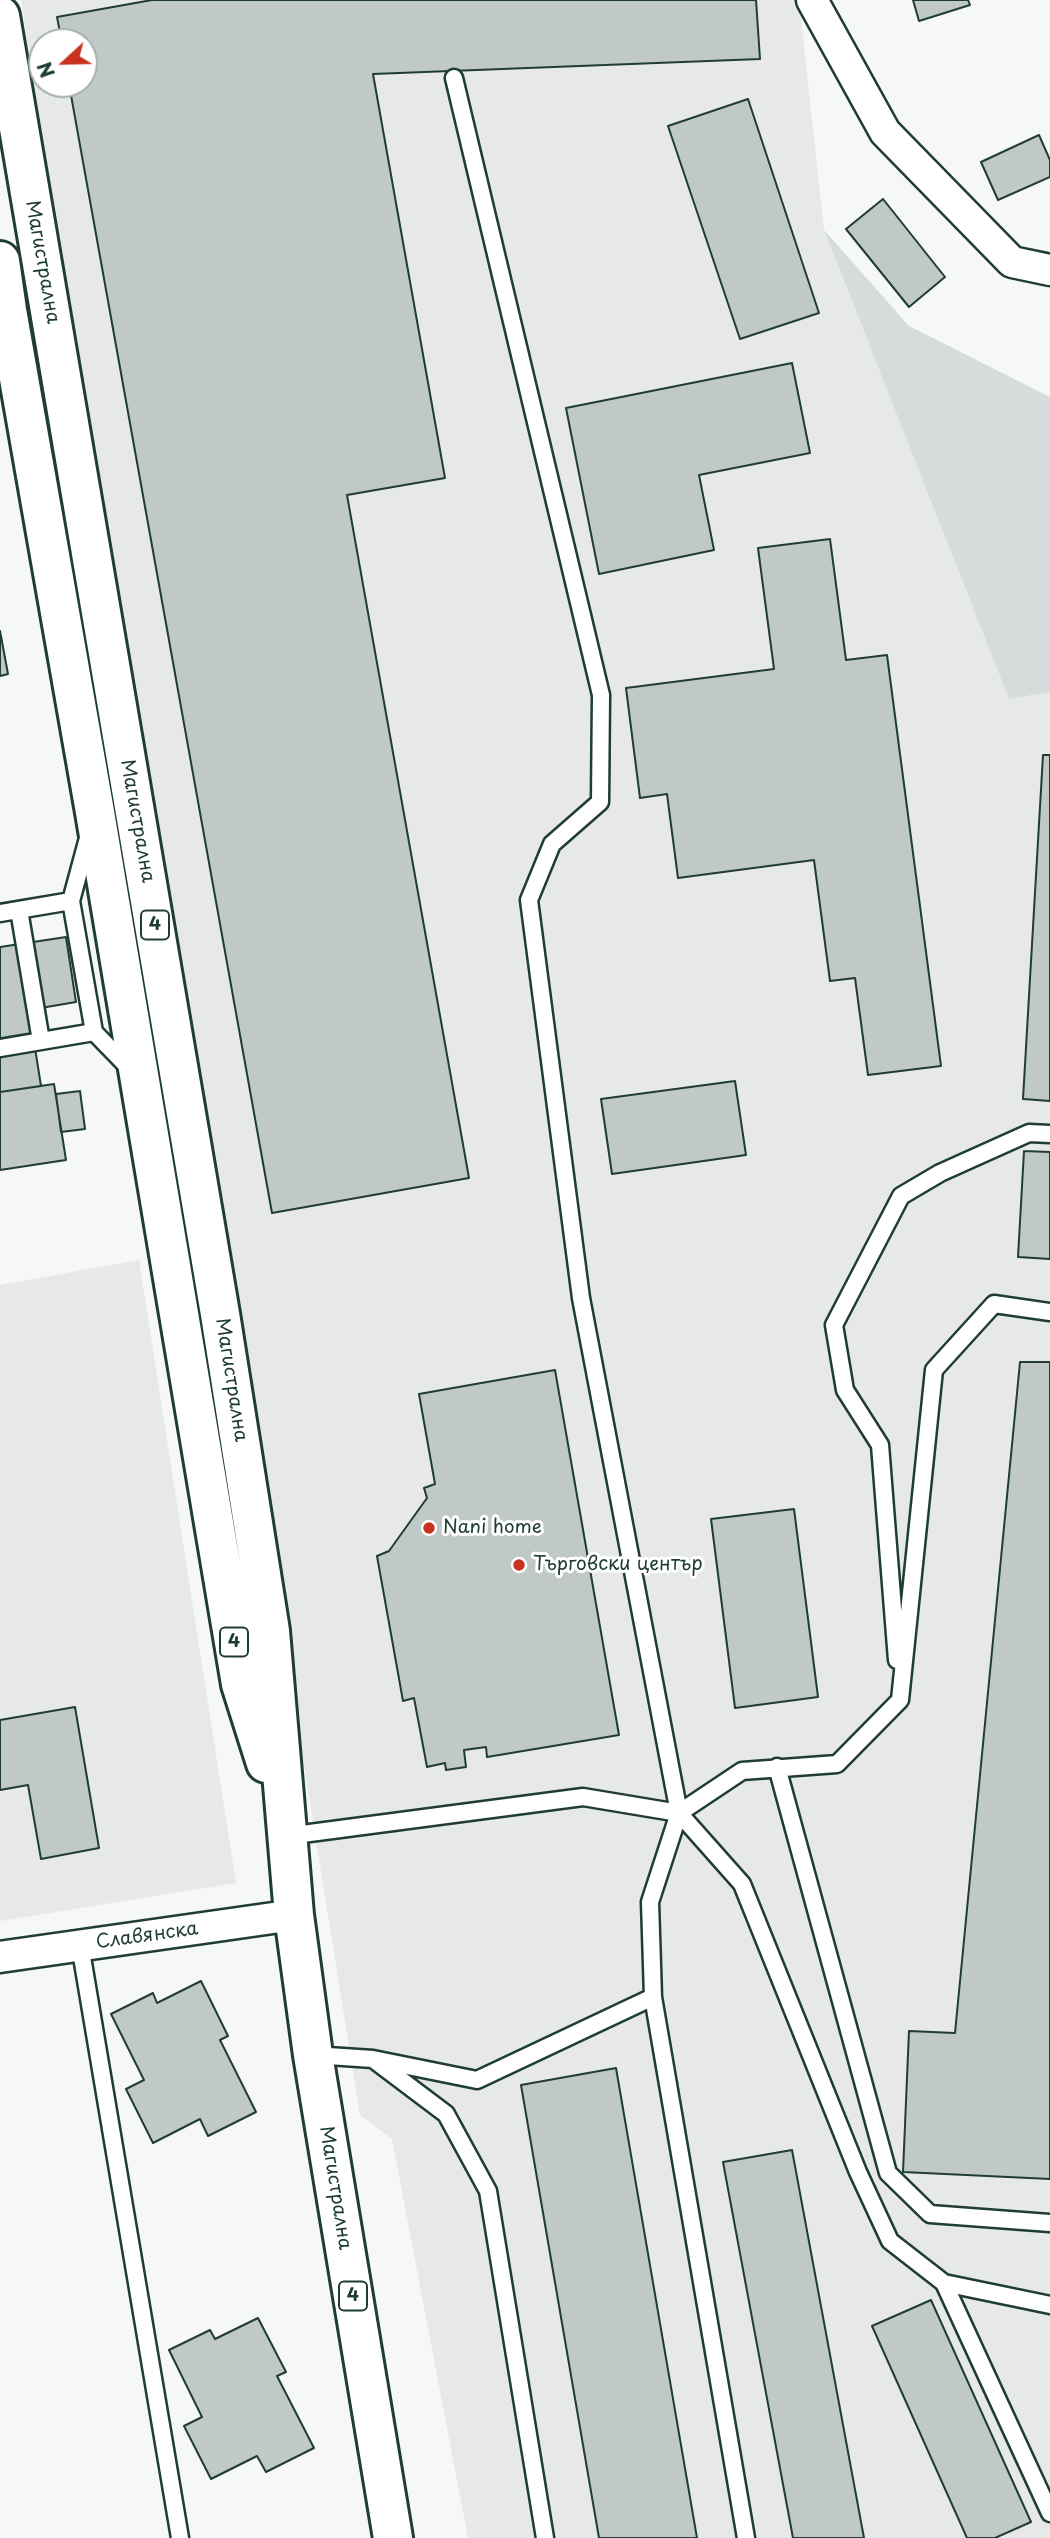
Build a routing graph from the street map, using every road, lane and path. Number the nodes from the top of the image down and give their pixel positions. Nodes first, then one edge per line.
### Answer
1 (812, 0) edge
2 (2, 34) edge
3 (454, 78) dead end
4 (0, 261) edge
5 (1050, 270) edge
6 (3, 302) edge
7 (95, 812) junction
8 (71, 901) junction
9 (19, 910) junction
10 (0, 913) edge
11 (94, 1032) junction
12 (41, 1041) junction
13 (1, 1043) edge
14 (140, 1080) junction
15 (1050, 1134) edge
16 (1050, 1312) edge
17 (900, 1700) junction
18 (777, 1767) junction
19 (679, 1813) junction
20 (287, 1836) junction
21 (294, 1915) junction
22 (80, 1945) junction
23 (0, 1957) edge
24 (653, 1997) junction
25 (313, 2055) junction
26 (373, 2059) junction
27 (1050, 2223) edge
28 (943, 2283) junction
29 (1050, 2305) edge
30 (1050, 2513) edge
31 (180, 2538) edge
32 (393, 2538) edge
33 (545, 2538) edge
34 (746, 2538) edge

1 - 5 street
2 - 20 main road, Магистрална / 4
3 - 19 lane
4 - 6 main road, Магистрална / 4
6 - 7 main road, Магистрална / 4
7 - 8 lane
7 - 14 main road, Магистрална / 4
8 - 9 lane
8 - 11 lane
9 - 10 lane
9 - 12 lane
11 - 12 lane
11 - 14 lane
12 - 13 lane
14 - 20 main road, Магистрална / 4
15 - 17 lane
16 - 17 lane
17 - 18 lane
18 - 19 lane
18 - 27 lane
19 - 20 lane
19 - 24 lane
19 - 28 lane
20 - 21 main road, Магистрална / 4
21 - 22 street, Славянска
21 - 25 main road, Магистрална / 4
22 - 23 street, Славянска
22 - 31 lane
24 - 26 lane
24 - 34 lane
25 - 26 lane
25 - 32 main road, Магистрална / 4
26 - 33 lane
28 - 29 lane
28 - 30 lane

